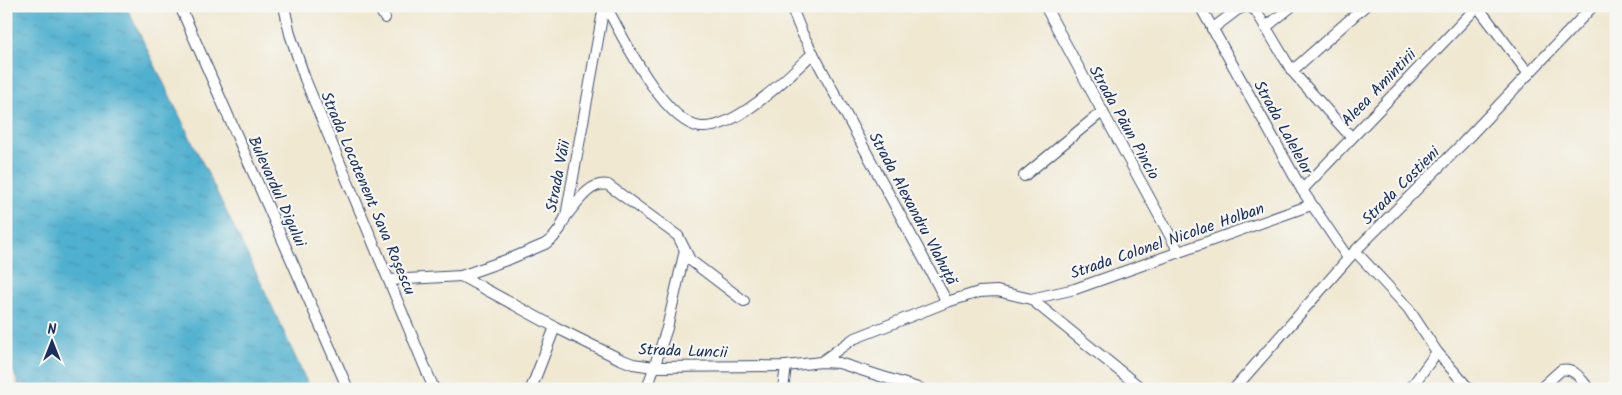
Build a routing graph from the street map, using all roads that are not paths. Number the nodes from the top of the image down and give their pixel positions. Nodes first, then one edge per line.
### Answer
1 (180, 6) edge
2 (284, 6) edge
3 (378, 6) edge
4 (605, 6) edge
5 (791, 6) edge
6 (1045, 6) edge
7 (1200, 6) edge
8 (1248, 6) edge
9 (1292, 6) edge
10 (1364, 6) edge
11 (1477, 6) edge
12 (1593, 6) edge
13 (385, 18) dead end
14 (1266, 28) junction
15 (1212, 29) junction
16 (814, 52) junction
17 (1292, 71) junction
18 (1529, 74) junction
19 (1103, 112) junction
20 (1351, 137) junction
21 (1024, 176) dead end
22 (1302, 190) junction
23 (1311, 204) junction
24 (566, 216) junction
25 (685, 250) junction
26 (1179, 252) junction
27 (1352, 255) junction
28 (461, 276) junction
29 (389, 280) junction
30 (1031, 299) junction
31 (744, 301) dead end
32 (947, 302) junction
33 (555, 327) junction
34 (1437, 352) junction
35 (821, 362) junction
36 (786, 366) junction
37 (654, 367) junction
38 (348, 389) edge
39 (434, 389) edge
40 (531, 389) edge
41 (647, 389) edge
42 (783, 389) edge
43 (922, 389) edge
44 (1142, 389) edge
45 (1234, 389) edge
46 (1410, 389) edge
47 (1469, 389) edge
48 (1540, 389) edge
49 (1589, 389) edge

1 - 38 street, Bulevardul Digului
2 - 29 street, Strada Locotenent Sava Roșescu
3 - 13 street
4 - 16 street
4 - 24 street, Strada Văii
5 - 16 street, Strada Alexandru Vlahuță
6 - 19 street, Strada Păun Pincio
7 - 15 street, Strada Lalelelor
8 - 14 street
8 - 15 street
9 - 14 street
10 - 17 street
11 - 18 street
11 - 20 street, Aleea Amintirii
12 - 18 street, Strada Costieni
14 - 17 street
15 - 22 street, Strada Lalelelor
16 - 32 street, Strada Alexandru Vlahuță
17 - 20 street
18 - 27 street, Strada Costieni
19 - 21 street
19 - 26 street, Strada Păun Pincio
20 - 22 street, Aleea Amintirii
22 - 23 street, Strada Lalelelor
23 - 26 street, Strada Colonel Nicolae Holban
23 - 27 street, Strada Lalelelor
24 - 25 street
24 - 28 street, Strada Văii
25 - 31 street
25 - 37 street
26 - 30 street, Strada Colonel Nicolae Holban
27 - 34 street, Strada Lalelelor
27 - 45 street, Strada Costieni
28 - 29 street, Strada Văii
28 - 33 street, Strada Luncii
29 - 39 street, Strada Locotenent Sava Roșescu
30 - 32 street, Strada Alexandru Vlahuță
30 - 44 street, Strada Alexandru Vlahuță
32 - 35 street
33 - 37 street, Strada Luncii
33 - 40 street
34 - 46 street
34 - 47 street, Strada Lalelelor
35 - 36 street, Strada Luncii
35 - 43 street, Strada Luncii
36 - 37 street, Strada Luncii
36 - 42 street
37 - 41 street
48 - 49 street

